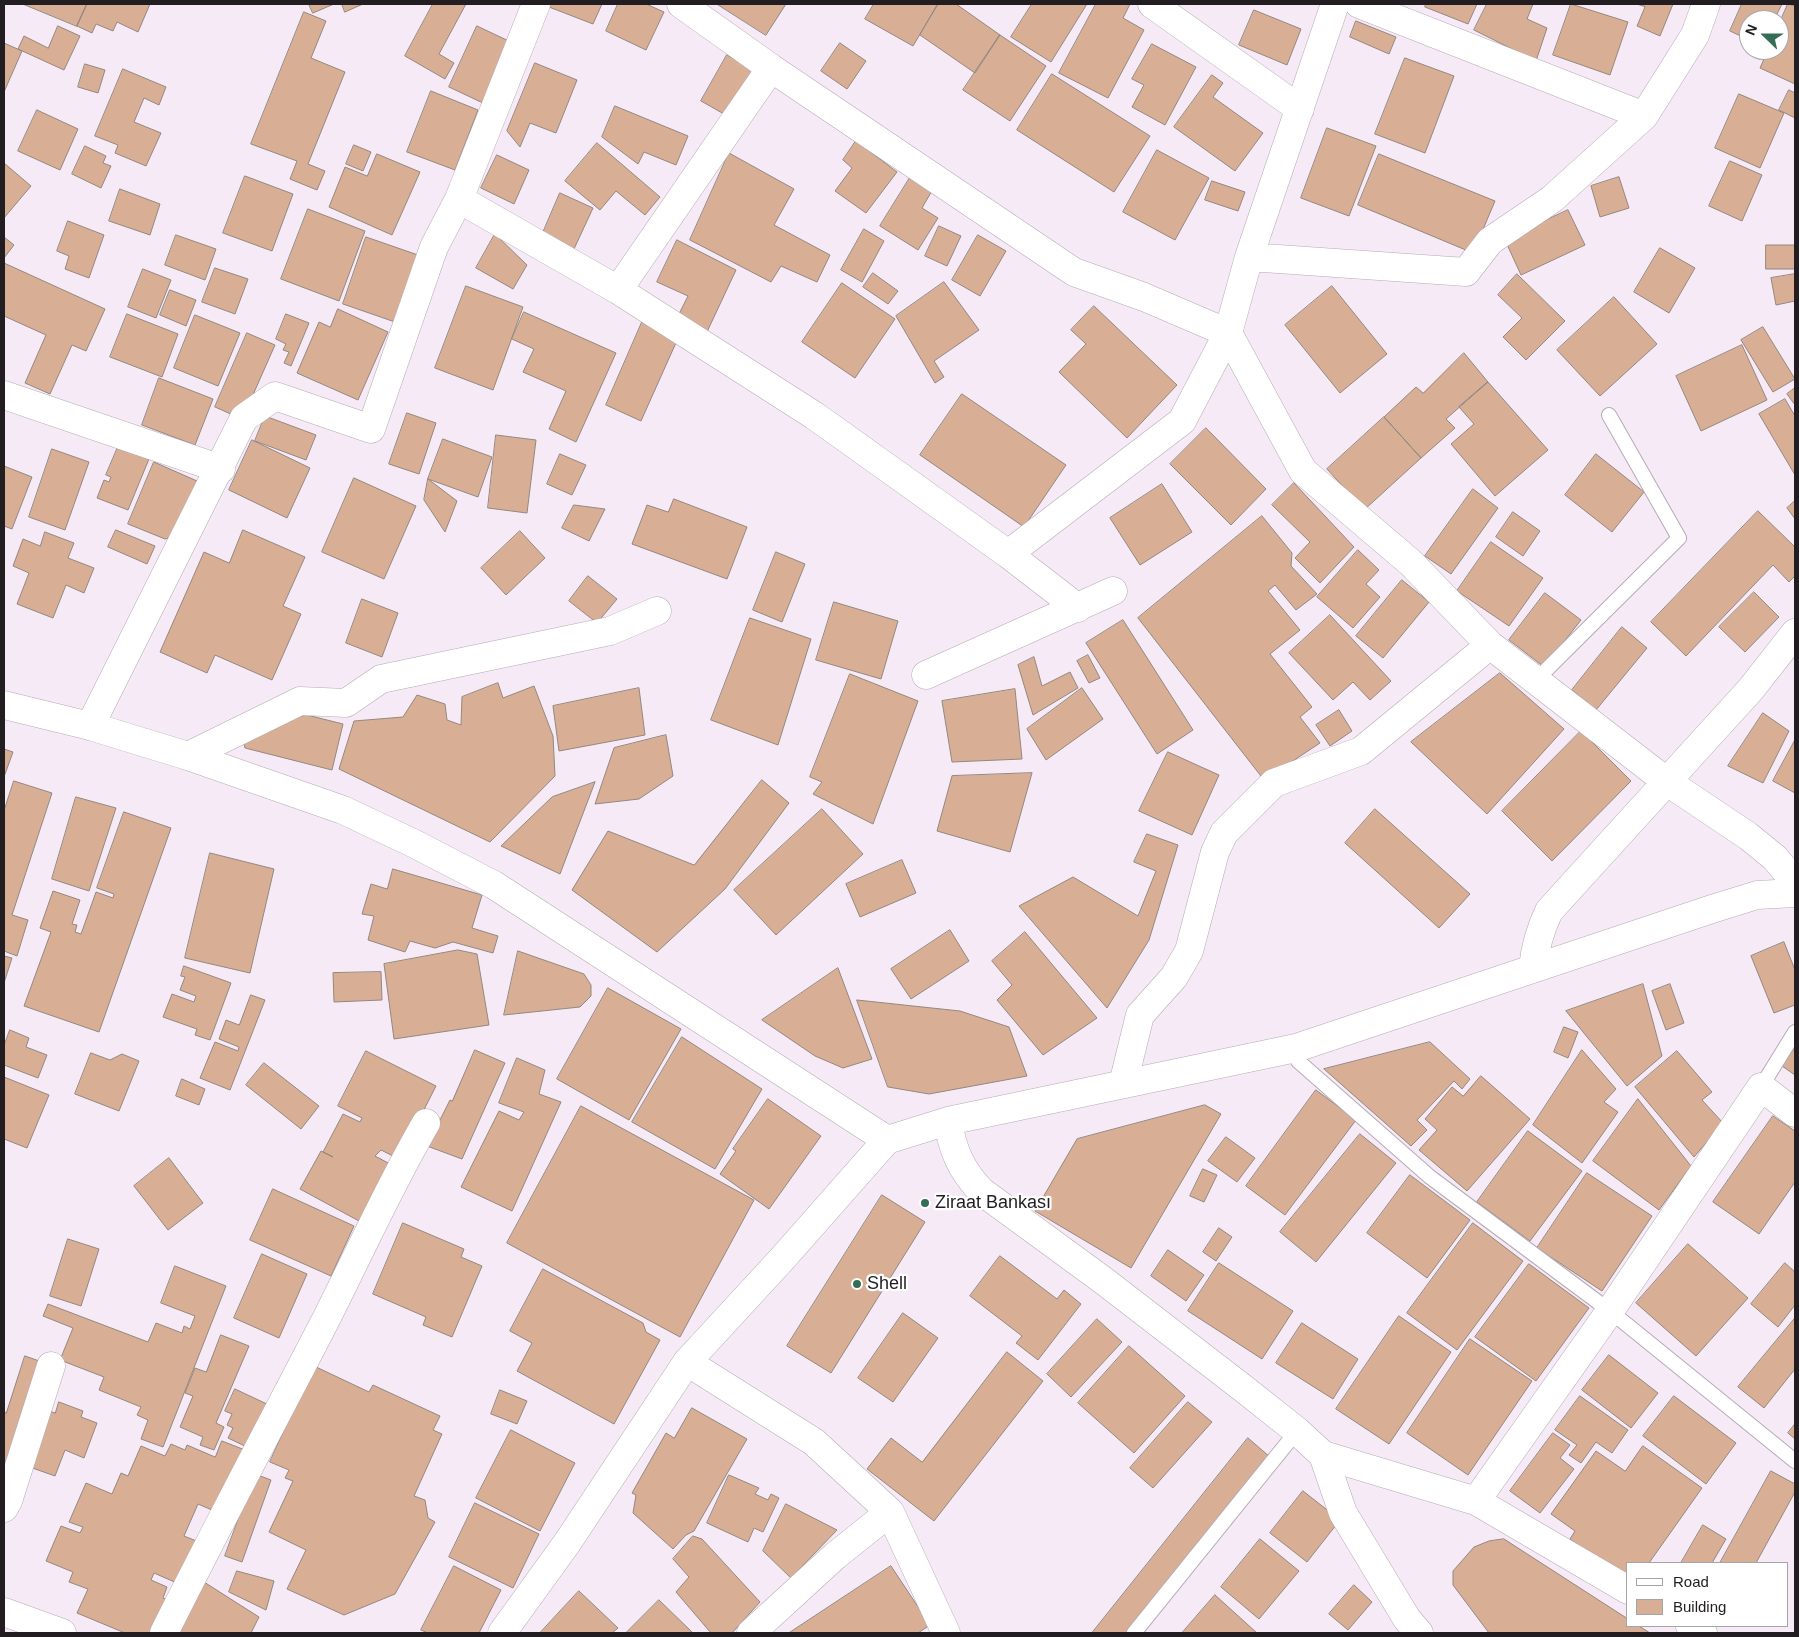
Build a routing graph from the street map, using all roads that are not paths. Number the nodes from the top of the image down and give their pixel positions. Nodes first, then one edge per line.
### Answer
1 (536, 4) edge
2 (681, 4) edge
3 (1152, 4) edge
4 (1335, 4) edge
5 (1359, 4) edge
6 (1706, 4) edge
7 (771, 68) junction
8 (1300, 109) junction
9 (1644, 116) junction
10 (459, 199) junction
11 (1248, 257) junction
12 (618, 290) junction
13 (1228, 333) junction
14 (4, 395) edge
15 (1609, 415) dead end
16 (221, 469) junction
17 (1008, 554) junction
18 (1113, 591) dead end
19 (1078, 608) junction
20 (657, 611) dead end
21 (1795, 632) edge
22 (1490, 645) junction
23 (926, 675) dead end
24 (1536, 680) junction
25 (4, 705) edge
26 (90, 726) junction
27 (188, 756) junction
28 (1666, 781) junction
29 (1795, 882) edge
30 (1795, 892) edge
31 (1533, 968) junction
32 (1795, 1032) edge
33 (1296, 1048) junction
34 (1123, 1084) junction
35 (1761, 1087) junction
36 (1795, 1113) edge
37 (948, 1121) junction
38 (426, 1123) dead end
39 (887, 1140) junction
40 (1610, 1311) junction
41 (687, 1362) junction
42 (50, 1366) dead end
43 (1297, 1431) junction
44 (1323, 1455) junction
45 (1795, 1461) edge
46 (1476, 1501) junction
47 (4, 1508) edge
48 (890, 1512) junction
49 (1626, 1589) edge
50 (4, 1612) edge
51 (1692, 1627) edge
52 (62, 1633) edge
53 (164, 1633) edge
54 (502, 1633) edge
55 (751, 1633) edge
56 (946, 1633) edge
57 (1134, 1633) edge
58 (1419, 1633) edge
59 (1703, 1633) edge

1 - 10 street
2 - 7 street
3 - 8 street
4 - 8 street
5 - 9 street
6 - 9 street
7 - 12 street
7 - 13 street
8 - 11 street
9 - 11 street
10 - 12 street
10 - 16 street
11 - 13 street
12 - 17 street
13 - 17 street
13 - 22 street
14 - 16 street
15 - 24 lane
16 - 26 street
17 - 19 street
18 - 19 street
19 - 23 street
20 - 27 street
21 - 28 street
22 - 24 street
22 - 34 street
24 - 28 street
25 - 26 street
26 - 27 street
27 - 39 street
28 - 29 street
28 - 31 street
30 - 31 street
31 - 33 street
32 - 35 lane
33 - 34 street
33 - 40 lane
34 - 37 street
35 - 36 street
35 - 40 street
37 - 39 street
37 - 43 street
38 - 53 street
39 - 41 street
40 - 45 lane
40 - 46 street
41 - 48 street
41 - 54 street
42 - 47 street
43 - 44 street
43 - 57 lane
44 - 46 street
44 - 58 street
46 - 49 street
48 - 55 street
48 - 56 street
50 - 52 street
51 - 59 street

